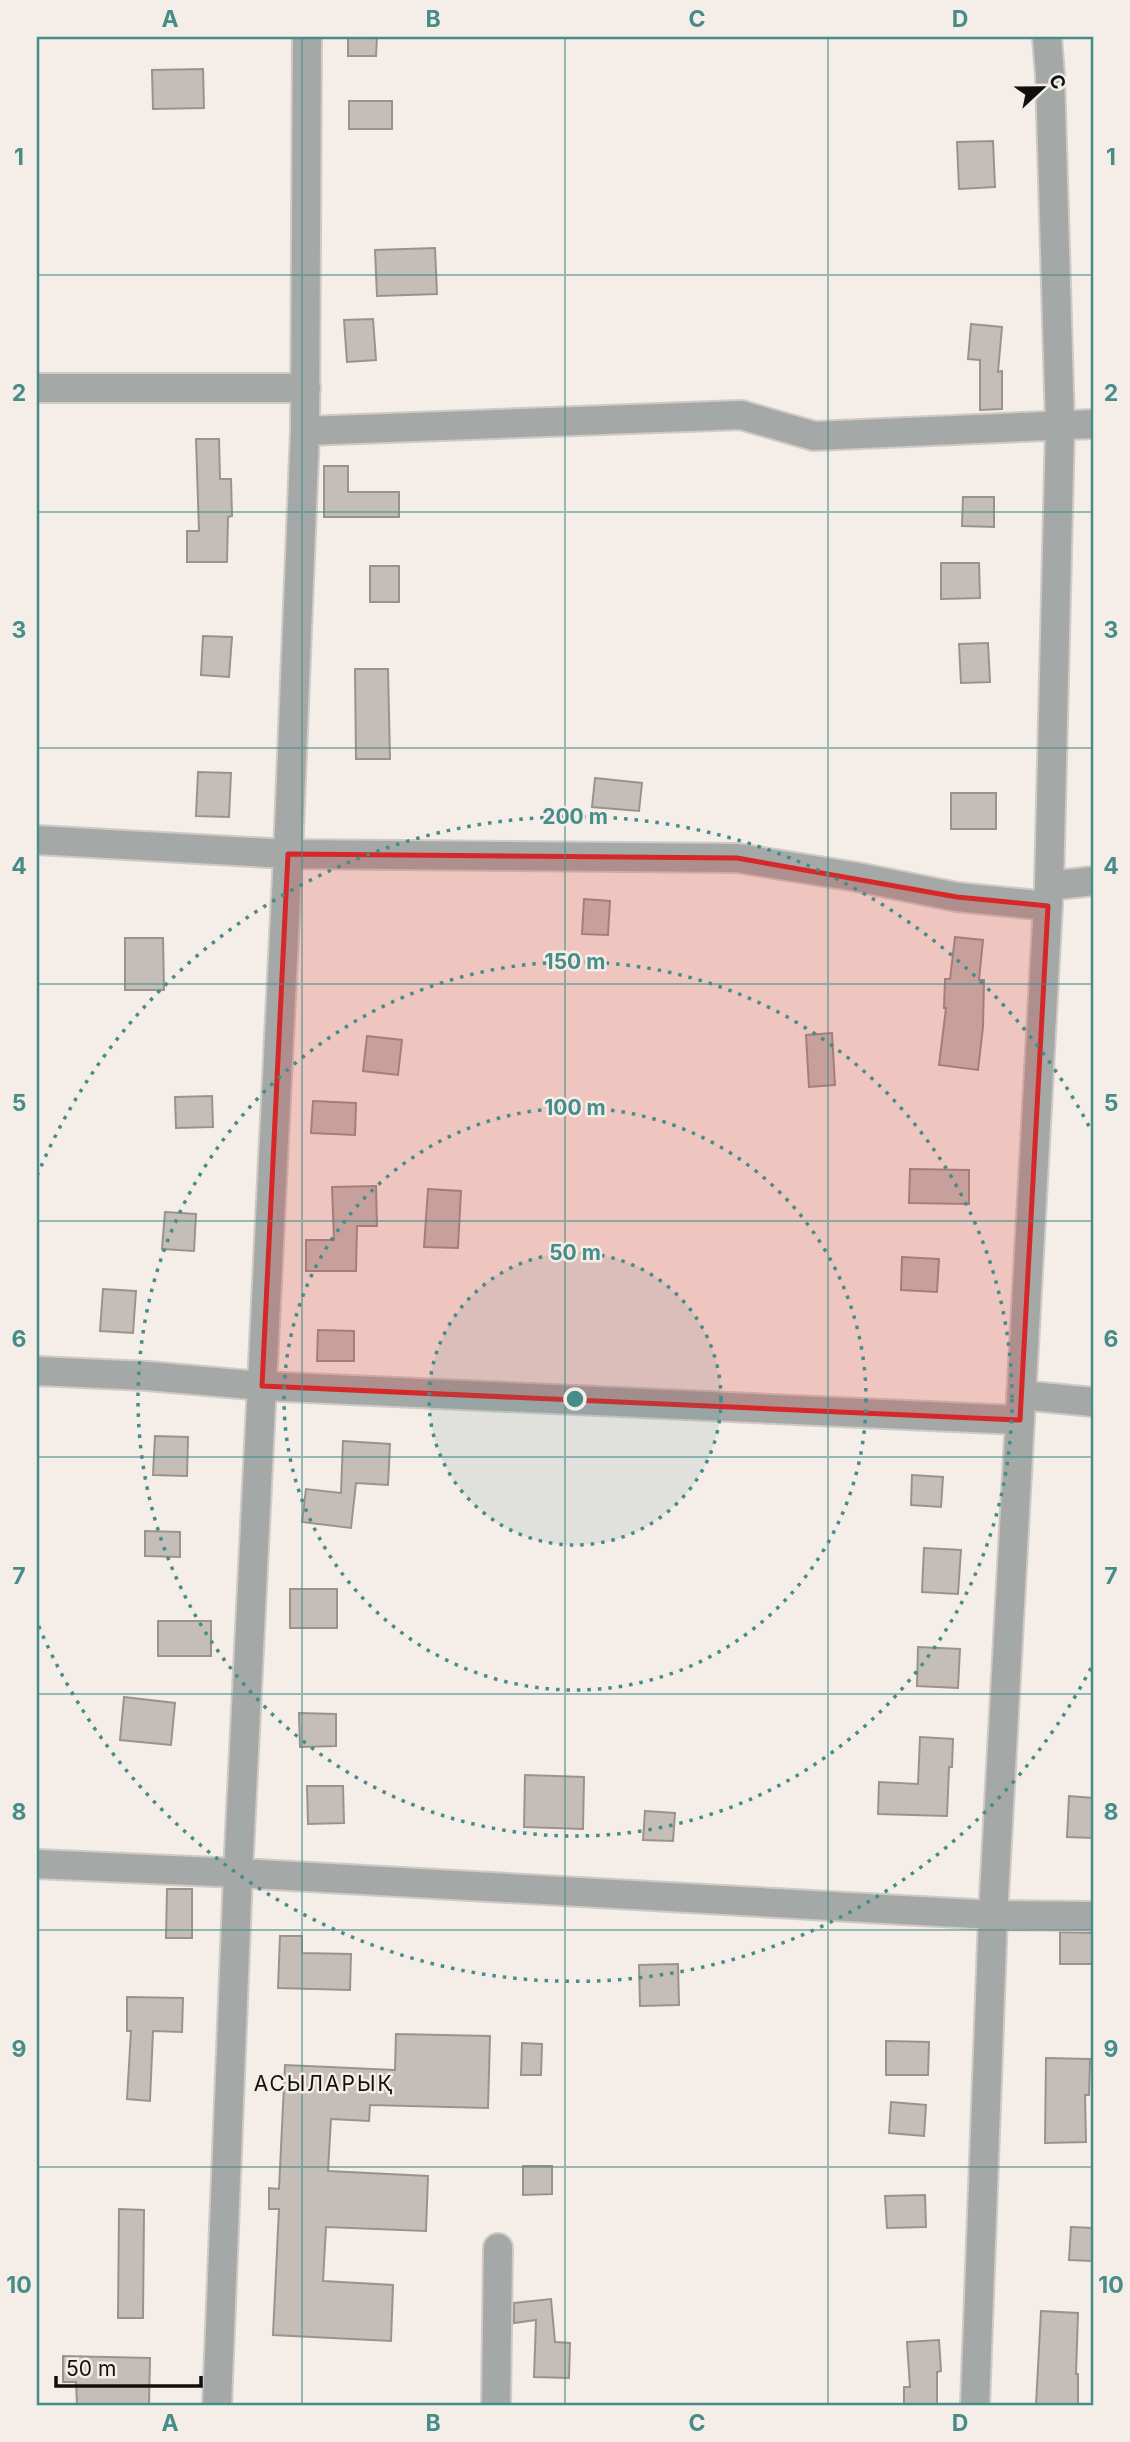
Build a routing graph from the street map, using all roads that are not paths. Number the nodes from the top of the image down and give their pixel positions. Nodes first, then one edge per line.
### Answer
1 (307, 37) edge
2 (1047, 37) edge
3 (37, 388) edge
4 (306, 388) junction
5 (1093, 424) edge
6 (1060, 426) junction
7 (305, 431) junction
8 (37, 840) edge
9 (288, 854) junction
10 (1093, 881) edge
11 (1048, 896) junction
12 (37, 1371) edge
13 (262, 1386) junction
14 (1093, 1402) edge
15 (1021, 1407) junction
16 (37, 1864) edge
17 (238, 1873) junction
18 (993, 1915) junction
19 (1093, 1916) edge
20 (498, 2248) dead end
21 (217, 2405) edge
22 (496, 2405) edge
23 (975, 2405) edge

1 - 4 street
2 - 6 street
3 - 4 street
4 - 7 street
5 - 6 street
6 - 7 street
6 - 11 street
7 - 9 street
8 - 9 street
9 - 11 street
9 - 13 street
10 - 11 street
11 - 15 street
12 - 13 street
13 - 15 street
13 - 17 street
14 - 15 street
15 - 18 street
16 - 17 street
17 - 18 street
17 - 21 street
18 - 19 street
18 - 23 street
20 - 22 street

